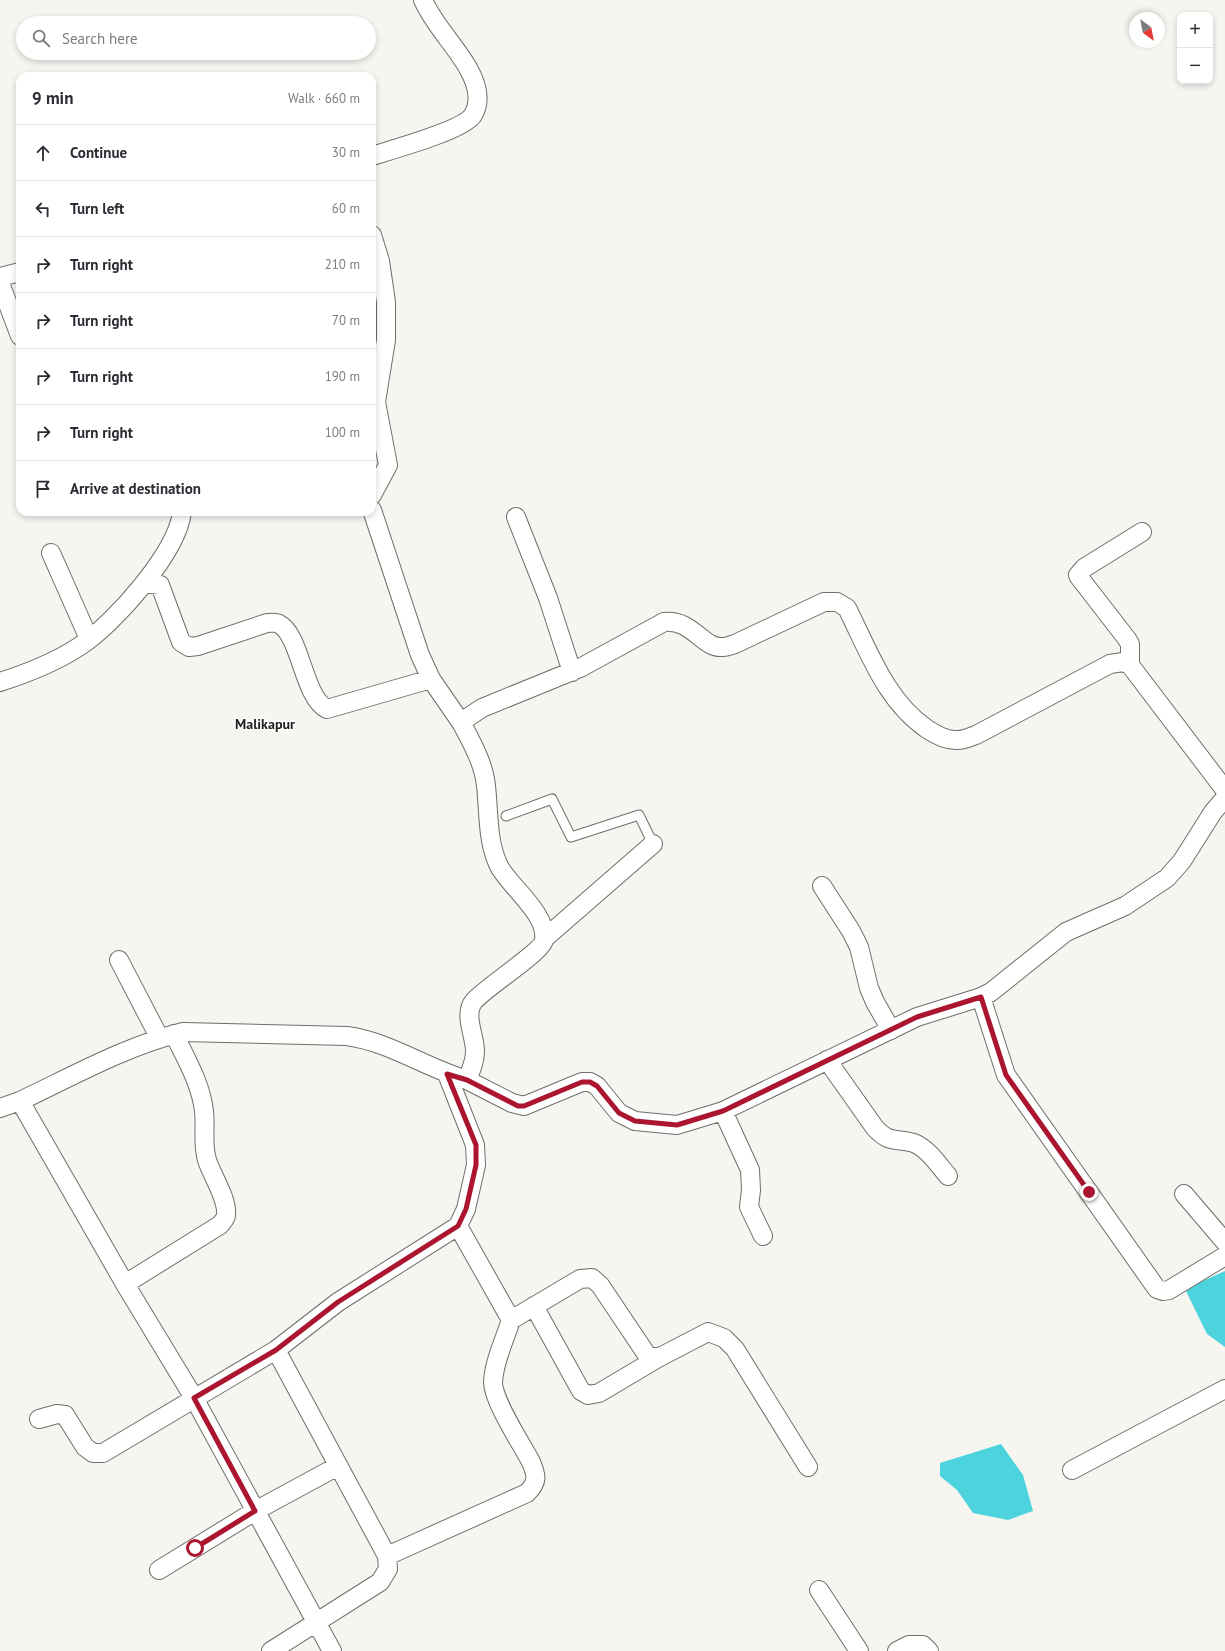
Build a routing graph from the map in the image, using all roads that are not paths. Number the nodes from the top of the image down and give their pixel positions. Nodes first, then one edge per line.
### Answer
1 (423, 0) edge
2 (376, 155) edge
3 (376, 248) edge
4 (16, 273) edge
5 (0, 277) edge
6 (0, 283) edge
7 (16, 325) edge
8 (376, 402) edge
9 (376, 402) edge
10 (376, 488) edge
11 (180, 516) edge
12 (374, 516) edge
13 (516, 517) dead end
14 (1142, 532) dead end
15 (51, 553) dead end
16 (144, 583) junction
17 (89, 639) junction
18 (1130, 665) junction
19 (572, 672) junction
20 (431, 679) junction
21 (0, 682) edge
22 (462, 724) junction
23 (1225, 790) edge
24 (1225, 798) edge
25 (506, 816) dead end
26 (653, 844) joint
27 (822, 886) dead end
28 (544, 938) junction
29 (119, 960) dead end
30 (981, 997) junction
31 (891, 1030) junction
32 (167, 1036) junction
33 (827, 1060) junction
34 (447, 1074) junction
35 (467, 1080) junction
36 (20, 1101) junction
37 (0, 1108) edge
38 (723, 1111) junction
39 (948, 1176) dead end
40 (1184, 1194) dead end
41 (458, 1226) junction
42 (763, 1236) dead end
43 (1225, 1242) edge
44 (1225, 1256) edge
45 (125, 1284) junction
46 (534, 1306) junction
47 (511, 1320) junction
48 (276, 1350) junction
49 (658, 1358) junction
50 (1225, 1389) edge
51 (194, 1398) junction
52 (39, 1419) dead end
53 (338, 1466) junction
54 (808, 1467) dead end
55 (1072, 1470) dead end
56 (255, 1511) junction
57 (387, 1556) junction
58 (159, 1570) dead end
59 (819, 1590) dead end
60 (316, 1623) junction
61 (271, 1651) edge
62 (332, 1651) edge
63 (859, 1651) edge
64 (897, 1651) edge
65 (930, 1651) edge

1 - 2 street
3 - 8 street
4 - 5 street
6 - 7 street
9 - 10 street
11 - 16 street
12 - 20 street
13 - 19 street
14 - 18 street
15 - 17 street
16 - 17 street
16 - 20 street
17 - 21 street
18 - 19 street
18 - 23 street
19 - 22 street
20 - 22 street
22 - 28 street
24 - 30 street
25 - 26 lane
26 - 28 street
27 - 31 street
28 - 35 street
29 - 32 street
30 - 31 street
30 - 44 street
31 - 33 street
32 - 34 street
32 - 36 street
32 - 45 street
33 - 38 street
33 - 39 street
34 - 35 street
34 - 41 street
35 - 38 street
36 - 37 street
36 - 45 street
38 - 42 street
40 - 43 street
41 - 47 street
41 - 48 street
45 - 51 street
46 - 47 street
46 - 49 street
46 - 49 street
47 - 57 street
48 - 51 street
48 - 53 street
49 - 54 street
50 - 55 street
51 - 52 street
51 - 56 street
53 - 56 street
53 - 57 street
56 - 58 street
56 - 60 street
57 - 60 street
59 - 63 street
60 - 61 street
60 - 62 street
64 - 65 street

